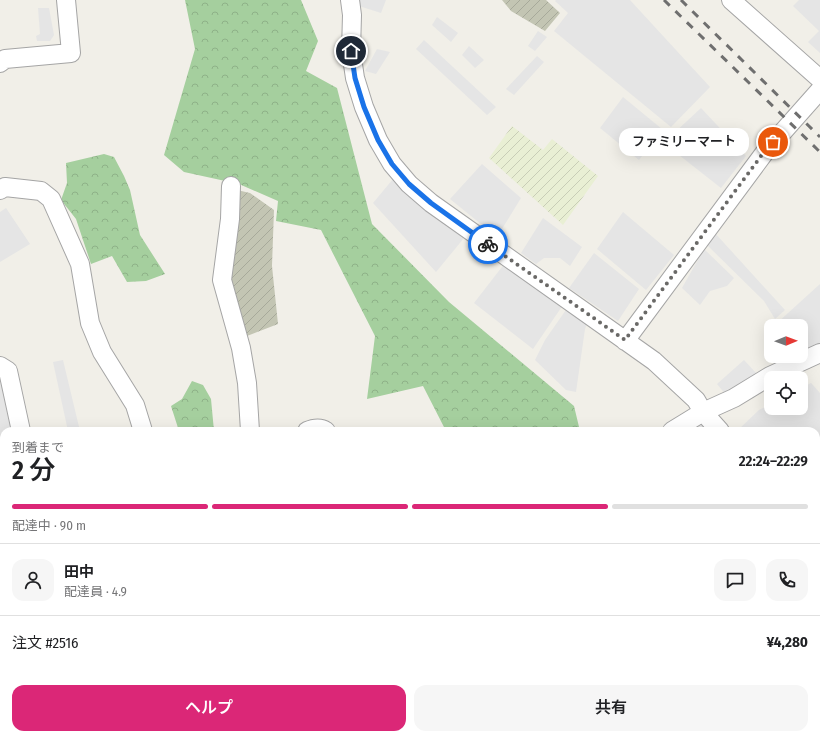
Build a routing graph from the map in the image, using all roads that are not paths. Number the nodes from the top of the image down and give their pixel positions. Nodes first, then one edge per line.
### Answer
1 (66, 0) edge
2 (350, 0) edge
3 (731, 0) edge
4 (0, 63) edge
5 (820, 79) edge
6 (820, 90) edge
7 (2, 184) edge
8 (231, 186) dead end
9 (625, 340) junction
10 (820, 353) edge
11 (0, 366) edge
12 (702, 412) junction
13 (20, 427) edge
14 (142, 427) edge
15 (250, 427) edge
16 (678, 427) edge
17 (716, 427) edge

1 - 4 street
2 - 9 street
3 - 5 street
6 - 9 street
7 - 14 street
8 - 15 street
9 - 12 street
10 - 12 street
11 - 13 street
12 - 16 street
12 - 17 street

